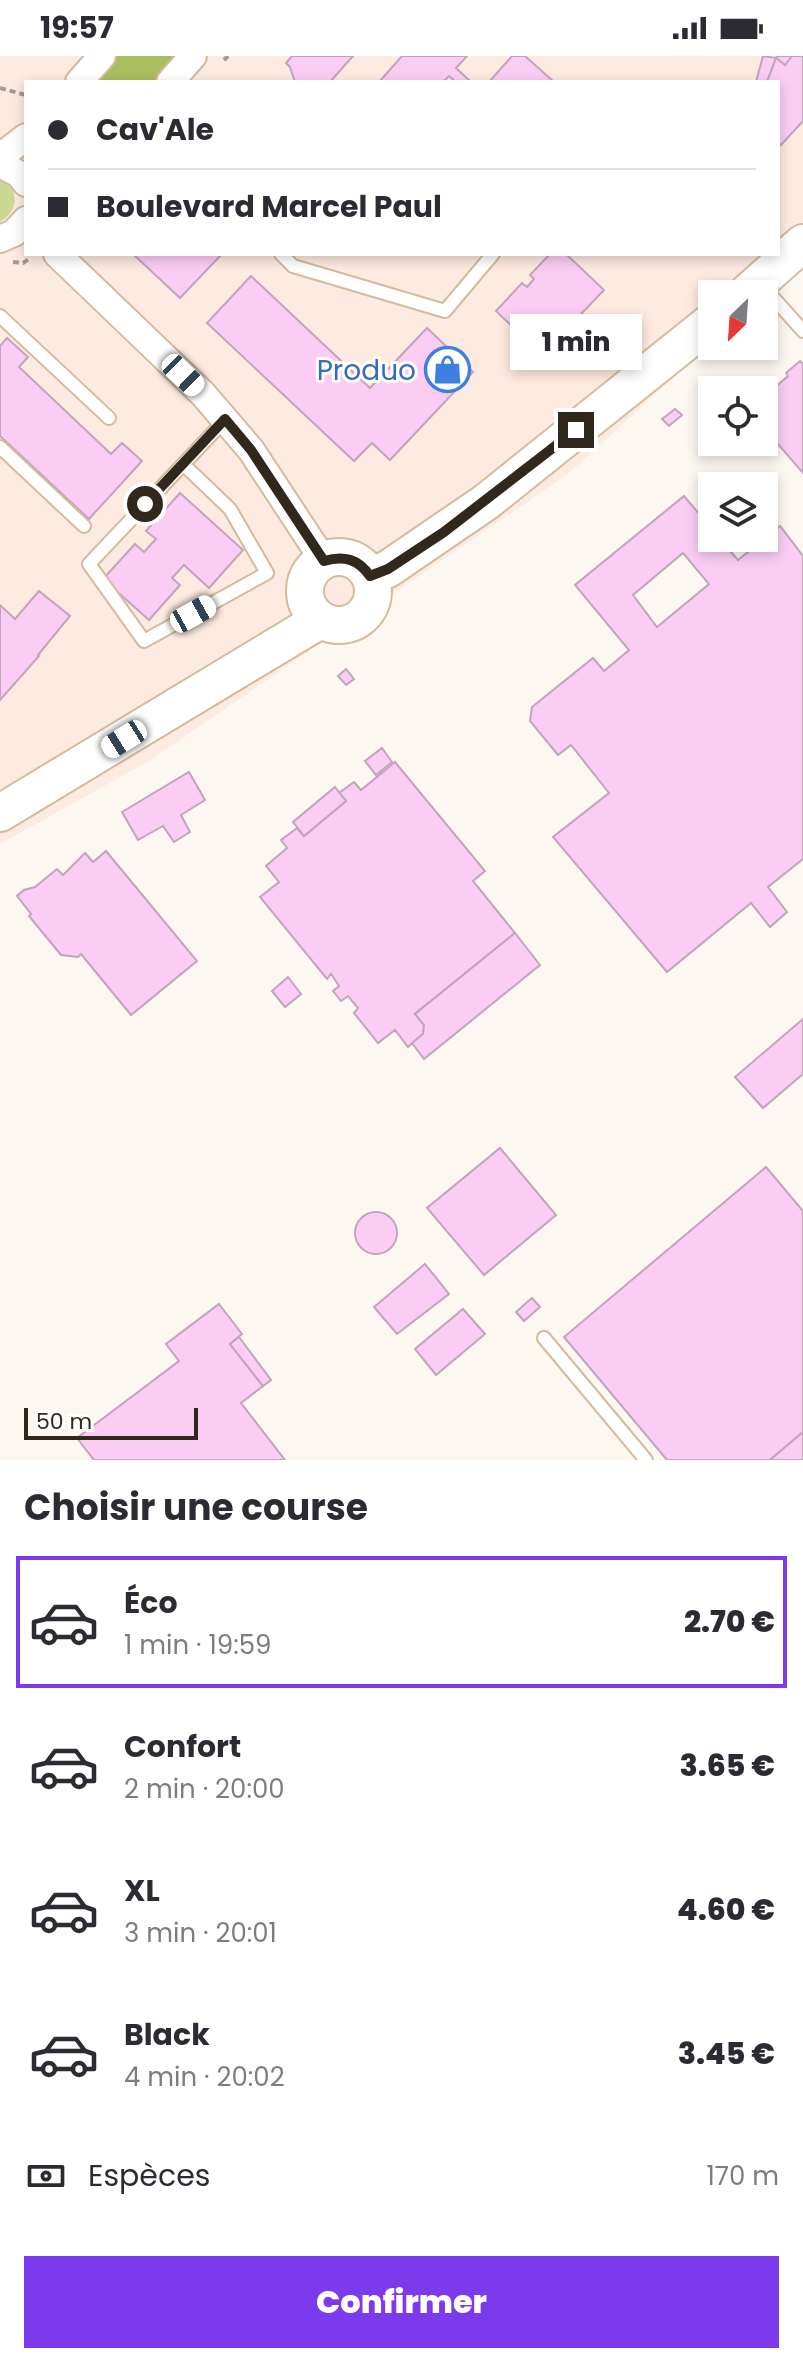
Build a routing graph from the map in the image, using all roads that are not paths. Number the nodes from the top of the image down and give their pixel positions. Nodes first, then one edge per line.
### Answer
1 (102, 56) edge
2 (193, 56) edge
3 (81, 80) edge
4 (172, 80) edge
5 (24, 139) edge
6 (0, 157) edge
7 (0, 164) edge
8 (24, 181) edge
9 (803, 243) edge
10 (59, 256) edge
11 (283, 256) edge
12 (491, 256) edge
13 (762, 280) edge
14 (778, 310) edge
15 (2, 321) edge
16 (803, 331) edge
17 (698, 332) edge
18 (109, 418) dead end
19 (225, 419) junction
20 (0, 447) edge
21 (183, 464) junction
22 (84, 526) dead end
23 (324, 561) junction
24 (370, 576) junction
25 (320, 620) junction
26 (0, 813) edge
27 (544, 1338) dead end
28 (646, 1460) edge

1 - 3 street
2 - 4 street
5 - 6 street
7 - 8 street
9 - 13 street
10 - 19 street
11 - 12 lane
14 - 16 lane
15 - 18 lane
17 - 24 street
19 - 21 lane
19 - 23 street
20 - 22 lane
21 - 21 lane
23 - 24 street
23 - 25 street
24 - 25 street
25 - 26 street
27 - 28 lane

